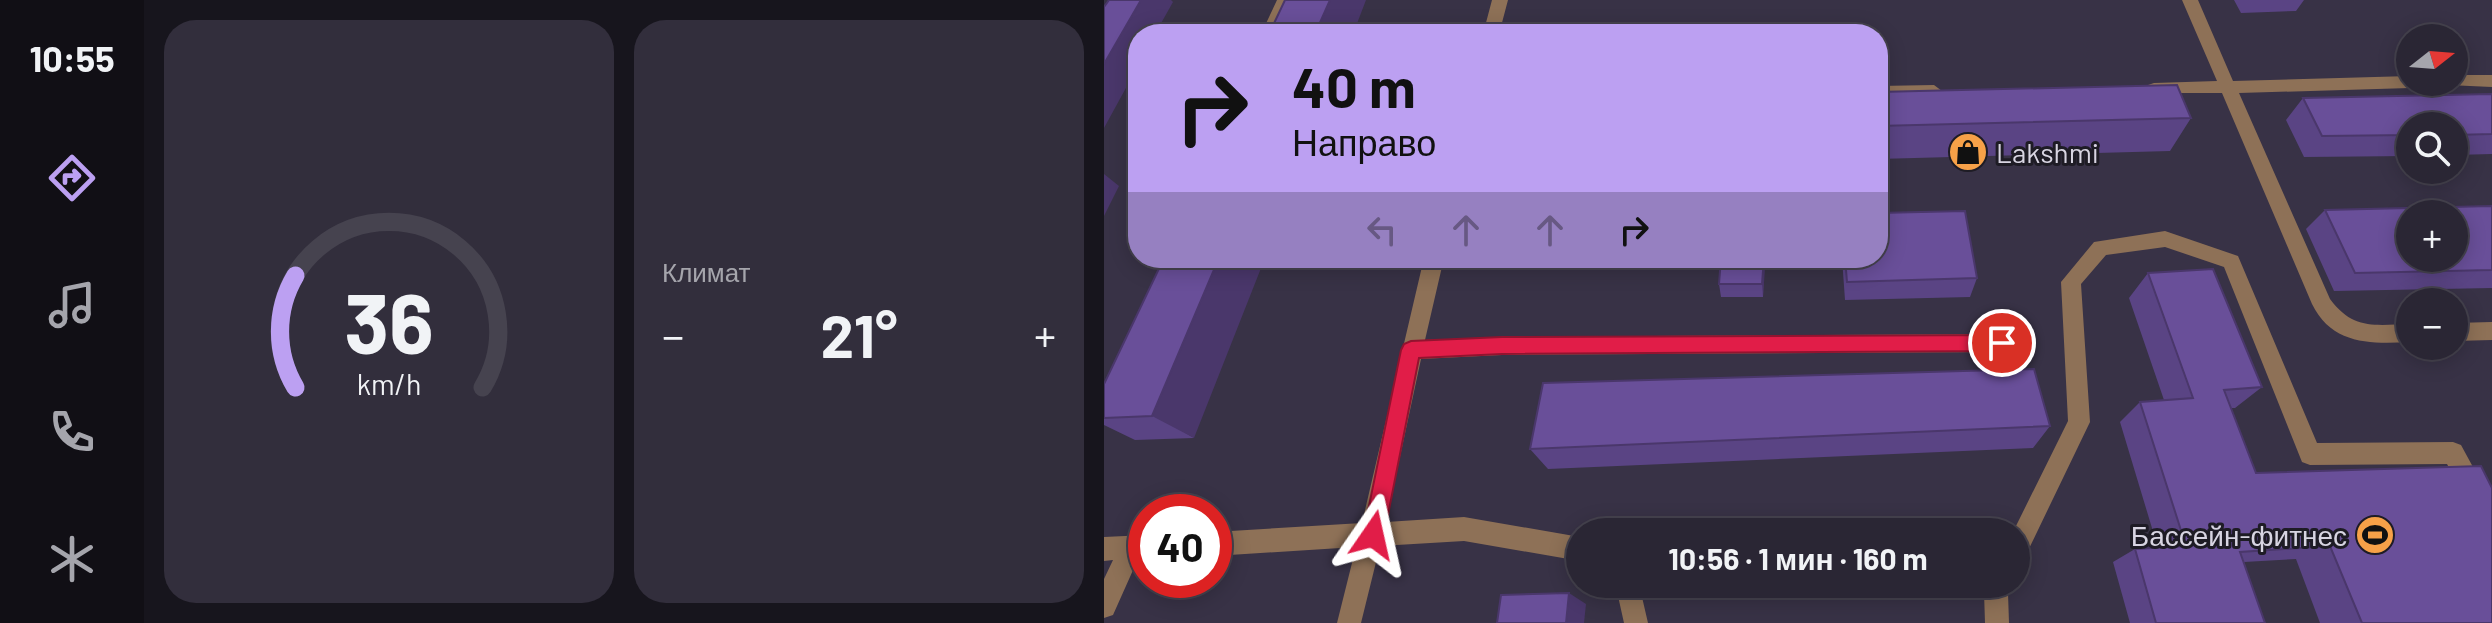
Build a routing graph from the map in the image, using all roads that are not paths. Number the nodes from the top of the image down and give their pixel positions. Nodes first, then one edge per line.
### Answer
1 (1285, 0) edge
2 (1500, 0) edge
3 (2190, 0) edge
4 (1274, 24) edge
5 (1494, 24) edge
6 (2468, 81) edge
7 (2492, 81) edge
8 (2396, 82) edge
9 (2226, 85) junction
10 (2142, 89) edge
11 (1956, 91) edge
12 (1888, 92) edge
13 (1432, 268) edge
14 (2492, 331) edge
15 (2468, 332) edge
16 (2396, 333) edge
17 (2002, 343) dead end
18 (1411, 350) junction
19 (2030, 522) edge
20 (2492, 525) edge
21 (1373, 535) junction
22 (1232, 543) edge
23 (1566, 547) edge
24 (1128, 548) edge
25 (1104, 549) edge
26 (1128, 564) edge
27 (1631, 598) edge
28 (1996, 598) edge
29 (1104, 606) edge
30 (1349, 623) edge
31 (1636, 623) edge
32 (1997, 623) edge

1 - 4 street
2 - 5 street
3 - 9 street
6 - 7 street
8 - 9 street
9 - 10 street
9 - 16 street
11 - 12 street
13 - 18 street
14 - 15 street
17 - 18 street
18 - 21 street
19 - 20 street
21 - 22 street
21 - 23 street
21 - 30 street
24 - 25 street
26 - 29 street
27 - 31 street
28 - 32 street

